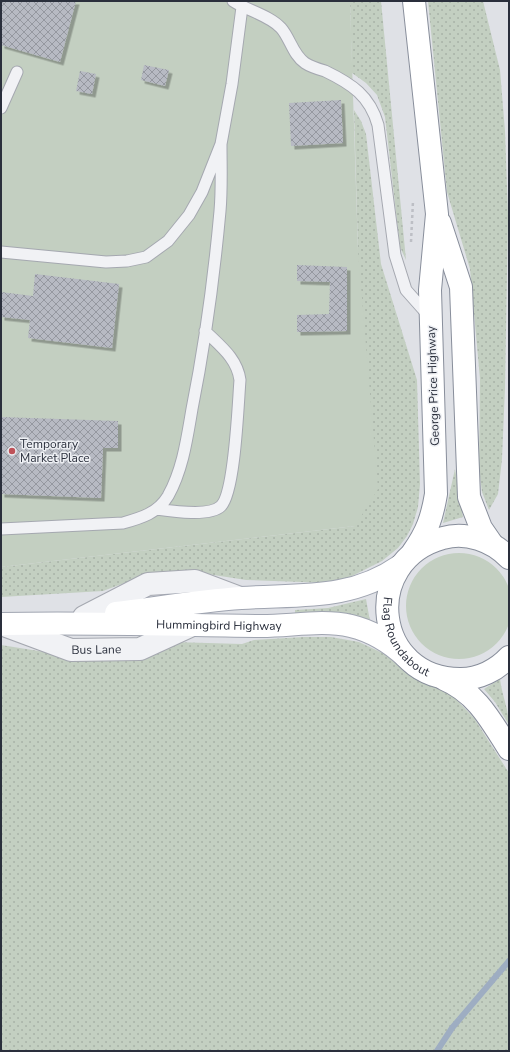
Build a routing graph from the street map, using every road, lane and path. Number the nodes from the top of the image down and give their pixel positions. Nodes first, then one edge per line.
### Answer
1 (414, 1) edge
2 (238, 4) edge
3 (17, 72) dead end
4 (1, 108) edge
5 (221, 144) junction
6 (413, 198) dead end
7 (437, 214) junction
8 (410, 248) dead end
9 (1, 252) edge
10 (431, 318) junction
11 (205, 330) junction
12 (157, 509) junction
13 (1, 529) edge
14 (492, 544) junction
15 (509, 558) edge
16 (406, 559) junction
17 (1, 624) edge
18 (24, 624) junction
19 (190, 626) junction
20 (406, 657) junction
21 (509, 657) edge
22 (441, 677) junction
23 (509, 749) edge

1 - 7 main road, George Price Highway
2 - 5 lane
2 - 10 lane
3 - 4 lane
5 - 9 lane
5 - 11 lane
6 - 8 path
7 - 10 main road, George Price Highway
7 - 14 main road, George Price Highway
10 - 16 main road, George Price Highway
11 - 12 lane
11 - 12 lane
12 - 13 lane
14 - 15 main road
14 - 16 main road
16 - 18 main road, Hummingbird Highway
16 - 20 main road, Flag Roundabout
17 - 18 main road, Hummingbird Highway
17 - 19 street, Bus Lane
18 - 19 main road, Hummingbird Highway
19 - 20 main road, Hummingbird Highway
20 - 22 main road, Flag Roundabout
21 - 22 main road, Flag Roundabout
22 - 23 main road

